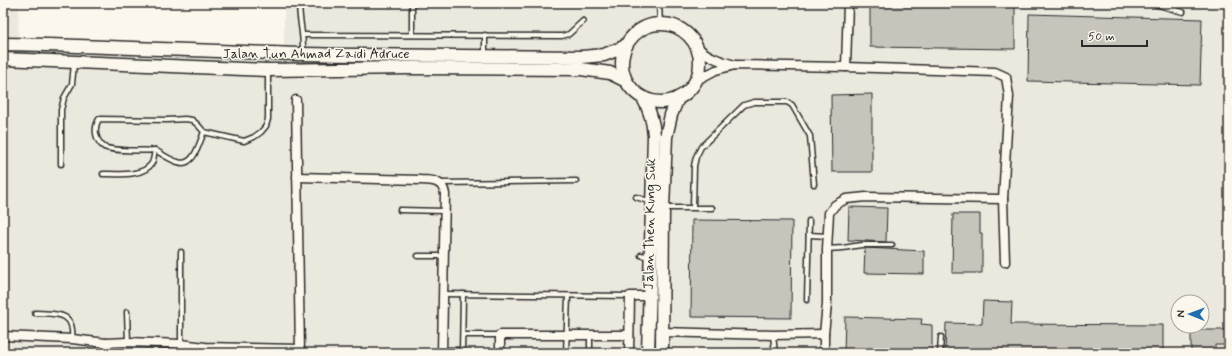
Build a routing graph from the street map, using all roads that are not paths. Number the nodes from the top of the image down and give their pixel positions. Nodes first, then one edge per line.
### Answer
1 (299, 3) edge
2 (659, 3) edge
3 (848, 3) edge
4 (1152, 3) edge
5 (412, 4) edge
6 (1183, 12) dead end
7 (583, 21) dead end
8 (660, 24) junction
9 (303, 35) junction
10 (412, 35) junction
11 (485, 35) junction
12 (3, 44) edge
13 (626, 46) junction
14 (695, 46) junction
15 (303, 54) junction
16 (485, 56) junction
17 (3, 59) edge
18 (74, 61) junction
19 (735, 65) junction
20 (846, 67) junction
21 (268, 70) junction
22 (626, 81) junction
23 (695, 81) junction
24 (643, 98) junction
25 (678, 98) junction
26 (296, 100) dead end
27 (204, 132) junction
28 (155, 150) junction
29 (61, 164) dead end
30 (103, 174) dead end
31 (297, 177) junction
32 (576, 181) dead end
33 (440, 183) junction
34 (814, 184) dead end
35 (636, 197) dead end
36 (1003, 199) junction
37 (652, 200) junction
38 (693, 207) junction
39 (663, 208) junction
40 (712, 208) dead end
41 (400, 210) dead end
42 (444, 211) junction
43 (809, 222) dead end
44 (809, 235) junction
45 (827, 236) junction
46 (892, 245) dead end
47 (827, 249) junction
48 (181, 252) dead end
49 (418, 256) dead end
50 (443, 256) junction
51 (1005, 262) dead end
52 (442, 294) junction
53 (463, 294) junction
54 (568, 296) junction
55 (630, 296) junction
56 (650, 296) junction
57 (807, 300) dead end
58 (128, 312) dead end
59 (35, 313) dead end
60 (662, 332) junction
61 (824, 334) junction
62 (462, 335) junction
63 (500, 335) junction
64 (567, 335) junction
65 (590, 335) junction
66 (629, 335) junction
67 (773, 335) junction
68 (3, 336) edge
69 (941, 337) dead end
70 (72, 339) junction
71 (106, 342) junction
72 (128, 342) junction
73 (181, 344) junction
74 (205, 350) edge
75 (300, 351) edge
76 (442, 352) edge
77 (462, 352) edge
78 (774, 352) edge
79 (106, 353) edge
80 (500, 353) edge
81 (566, 353) edge
82 (590, 353) edge
83 (629, 353) edge
84 (648, 353) edge
85 (662, 353) edge
86 (703, 353) edge
87 (824, 353) edge
88 (940, 353) edge

1 - 9 lane
2 - 8 lane
3 - 20 street
4 - 6 lane
5 - 10 lane
7 - 11 lane
8 - 13 street
8 - 14 street
9 - 10 lane
9 - 15 lane
10 - 11 lane
11 - 16 lane
12 - 15 street, Jalan Tun Ahmad Zaidi Adruce
13 - 16 street, Jalan Tun Ahmad Zaidi Adruce
13 - 22 street
14 - 19 street
14 - 23 street
15 - 16 street, Jalan Tun Ahmad Zaidi Adruce
17 - 18 street, Jalan Tun Ahmad Zaidi Adruce
18 - 21 street, Jalan Tun Ahmad Zaidi Adruce
18 - 29 lane
19 - 20 street
19 - 23 street
20 - 36 street
21 - 22 street, Jalan Tun Ahmad Zaidi Adruce
21 - 27 lane
22 - 24 street
23 - 25 street
24 - 25 street
24 - 37 street, Jalan Then Kung Suk
25 - 39 street, Jalan Then Kung Suk
26 - 31 street
27 - 28 lane
27 - 28 lane
28 - 30 lane
31 - 33 street
31 - 75 street
32 - 33 lane
33 - 42 street
34 - 38 lane
35 - 37 lane
36 - 45 street
36 - 51 street
37 - 56 street, Jalan Then Kung Suk
38 - 39 lane
38 - 40 lane
39 - 60 street, Jalan Then Kung Suk
41 - 42 lane
42 - 50 street
43 - 44 lane
44 - 45 lane
44 - 57 lane
45 - 47 street
46 - 47 lane
47 - 61 street
48 - 73 lane
49 - 50 lane
50 - 52 street
52 - 53 lane
52 - 76 street
53 - 54 lane
53 - 62 lane
54 - 55 lane
54 - 64 lane
55 - 56 street
55 - 66 street
56 - 84 street, Jalan Then Kung Suk
58 - 72 lane
59 - 70 lane
60 - 67 street
60 - 85 street, Jalan Then Kung Suk
61 - 67 street
61 - 87 street
62 - 63 lane
62 - 77 lane
63 - 64 street
63 - 80 street
64 - 65 street
64 - 81 lane
65 - 66 street
65 - 82 lane
66 - 83 street
67 - 78 lane
68 - 70 street
69 - 88 lane
70 - 71 street
71 - 72 street
71 - 79 street
72 - 73 street
73 - 74 street
74 - 75 street
76 - 77 lane
78 - 86 lane

